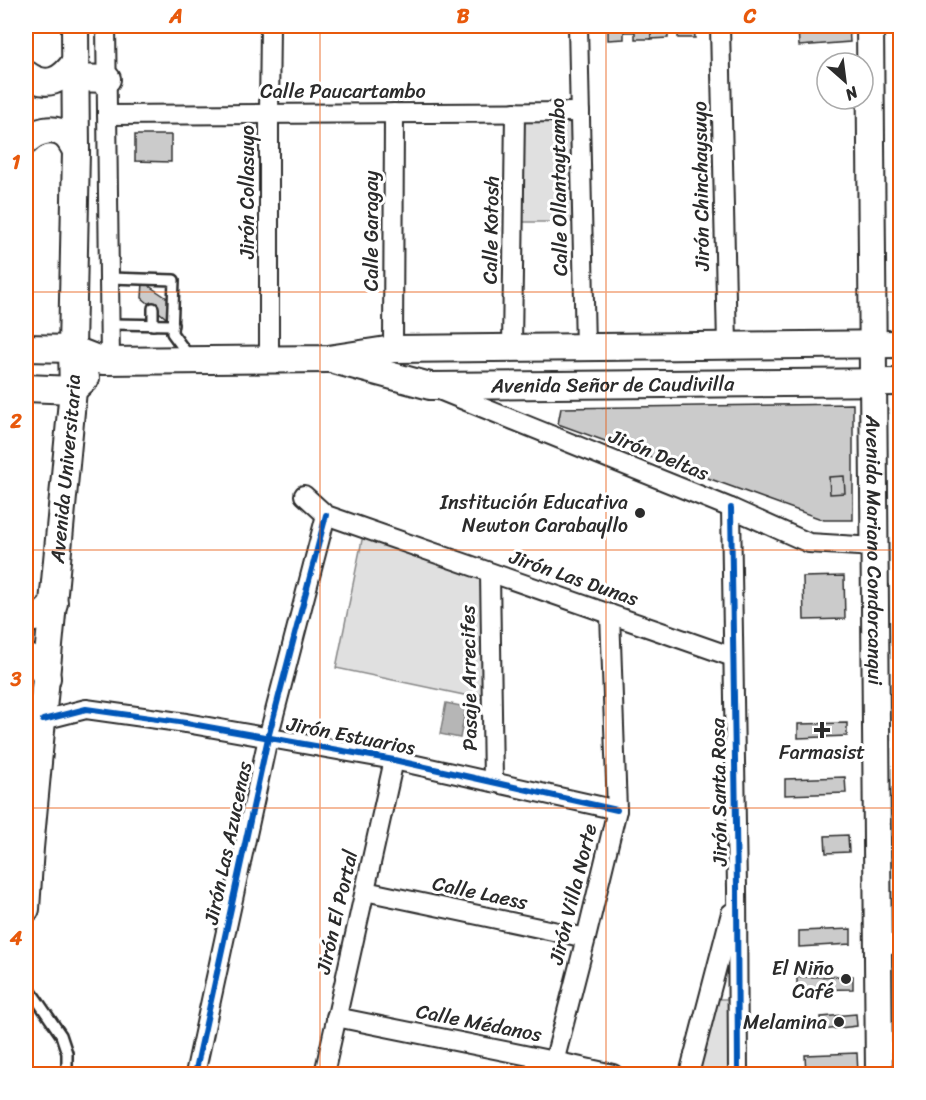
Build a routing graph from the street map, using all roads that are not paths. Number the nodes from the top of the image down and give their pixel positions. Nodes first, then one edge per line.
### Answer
1 (75, 26) edge
2 (106, 26) edge
3 (270, 26) edge
4 (578, 26) edge
5 (720, 26) edge
6 (870, 26) edge
7 (75, 70) junction
8 (26, 74) edge
9 (107, 78) junction
10 (515, 112) junction
11 (580, 112) junction
12 (394, 113) junction
13 (269, 114) junction
14 (107, 115) junction
15 (26, 141) edge
16 (76, 151) junction
17 (109, 278) junction
18 (153, 308) dead end
19 (111, 324) junction
20 (153, 325) junction
21 (173, 325) junction
22 (873, 344) junction
23 (900, 344) edge
24 (727, 345) junction
25 (585, 347) junction
26 (26, 348) edge
27 (512, 348) junction
28 (72, 349) junction
29 (393, 349) junction
30 (269, 359) junction
31 (328, 359) junction
32 (193, 360) junction
33 (106, 361) junction
34 (874, 382) junction
35 (900, 382) edge
36 (430, 386) junction
37 (26, 388) edge
38 (74, 390) junction
39 (304, 495) dead end
40 (731, 508) junction
41 (326, 515) junction
42 (874, 547) junction
43 (490, 573) junction
44 (54, 603) junction
45 (610, 614) junction
46 (26, 619) edge
47 (26, 657) edge
48 (733, 657) junction
49 (47, 678) junction
50 (43, 720) junction
51 (268, 738) junction
52 (394, 760) junction
53 (493, 782) junction
54 (617, 810) junction
55 (737, 888) junction
56 (365, 891) junction
57 (26, 909) edge
58 (586, 939) junction
59 (889, 944) edge
60 (26, 984) edge
61 (336, 1017) junction
62 (552, 1068) edge
63 (67, 1074) edge
64 (195, 1074) edge
65 (324, 1074) edge
66 (613, 1074) edge
67 (689, 1074) edge
68 (738, 1074) edge
69 (879, 1074) edge

1 - 7 main road, Avenida Universitaria
2 - 9 street
3 - 13 street, Jirón Collasuyo
4 - 11 street, Calle Ollantaytambo
5 - 24 street, Jirón Chinchaysuyo
6 - 22 main road, Avenida Mariano Condorcanqui
7 - 8 main road
7 - 9 main road
7 - 16 main road, Avenida Universitaria
9 - 14 street
10 - 11 street, Calle Paucartambo
10 - 12 street, Calle Paucartambo
10 - 27 street, Calle Kotosh
11 - 25 street, Calle Ollantaytambo
12 - 13 street, Calle Paucartambo
12 - 29 street, Calle Garagay
13 - 14 street, Calle Paucartambo
13 - 30 street, Jirón Collasuyo
14 - 17 street
15 - 16 main road
16 - 28 main road, Avenida Universitaria
17 - 19 street
17 - 21 lane
18 - 20 lane
19 - 20 lane
19 - 33 street
20 - 21 lane
21 - 32 lane
22 - 23 main road, Avenida Señor de Caudivilla
22 - 24 main road, Avenida Señor de Caudivilla
22 - 34 main road, Avenida Mariano Condorcanqui
24 - 25 main road, Avenida Señor de Caudivilla
25 - 27 main road, Avenida Señor de Caudivilla
26 - 28 main road, Avenida Señor de Caudivilla
27 - 29 main road, Avenida Señor de Caudivilla
28 - 33 main road, Avenida Señor de Caudivilla
28 - 38 main road, Avenida Universitaria
29 - 31 main road, Avenida Señor de Caudivilla
30 - 31 main road, Avenida Señor de Caudivilla
30 - 32 main road, Avenida Señor de Caudivilla
31 - 36 main road, Avenida Señor de Caudivilla
32 - 33 main road, Avenida Señor de Caudivilla
33 - 38 main road
34 - 35 main road, Avenida Señor de Caudivilla
34 - 36 main road, Avenida Señor de Caudivilla
34 - 42 main road, Avenida Mariano Condorcanqui
36 - 40 street, Jirón Deltas
37 - 38 main road
38 - 44 main road, Avenida Universitaria
39 - 41 street, Jirón Las Dunas
40 - 42 street, Jirón Deltas
40 - 48 street, Jirón Santa Rosa
41 - 43 street, Jirón Las Dunas
41 - 51 street, Jirón Las Azucenas
42 - 59 main road, Avenida Mariano Condorcanqui
43 - 45 street, Jirón Las Dunas
43 - 53 street, Pasaje Arrecifes
44 - 46 main road
44 - 49 main road, Avenida Universitaria
45 - 48 street, Jirón Las Dunas
45 - 54 street, Jirón Villa Norte
47 - 49 main road
48 - 55 street, Jirón Santa Rosa
49 - 50 main road, Avenida Universitaria
50 - 51 street, Jirón Estuarios
50 - 57 main road, Avenida Universitaria
51 - 52 street, Jirón Estuarios
51 - 64 street, Jirón Las Azucenas
52 - 53 street, Jirón Estuarios
52 - 56 street, Jirón El Portal
53 - 54 street, Jirón Estuarios
54 - 58 street, Jirón Villa Norte
55 - 67 street
55 - 68 street, Jirón Santa Rosa
56 - 58 street, Calle Laess
56 - 61 street, Jirón El Portal
58 - 62 street, Jirón Villa Norte
59 - 69 main road, Avenida Mariano Condorcanqui
60 - 63 lane
61 - 62 street, Calle Médanos
61 - 65 street, Jirón El Portal
62 - 66 street, Calle Médanos

